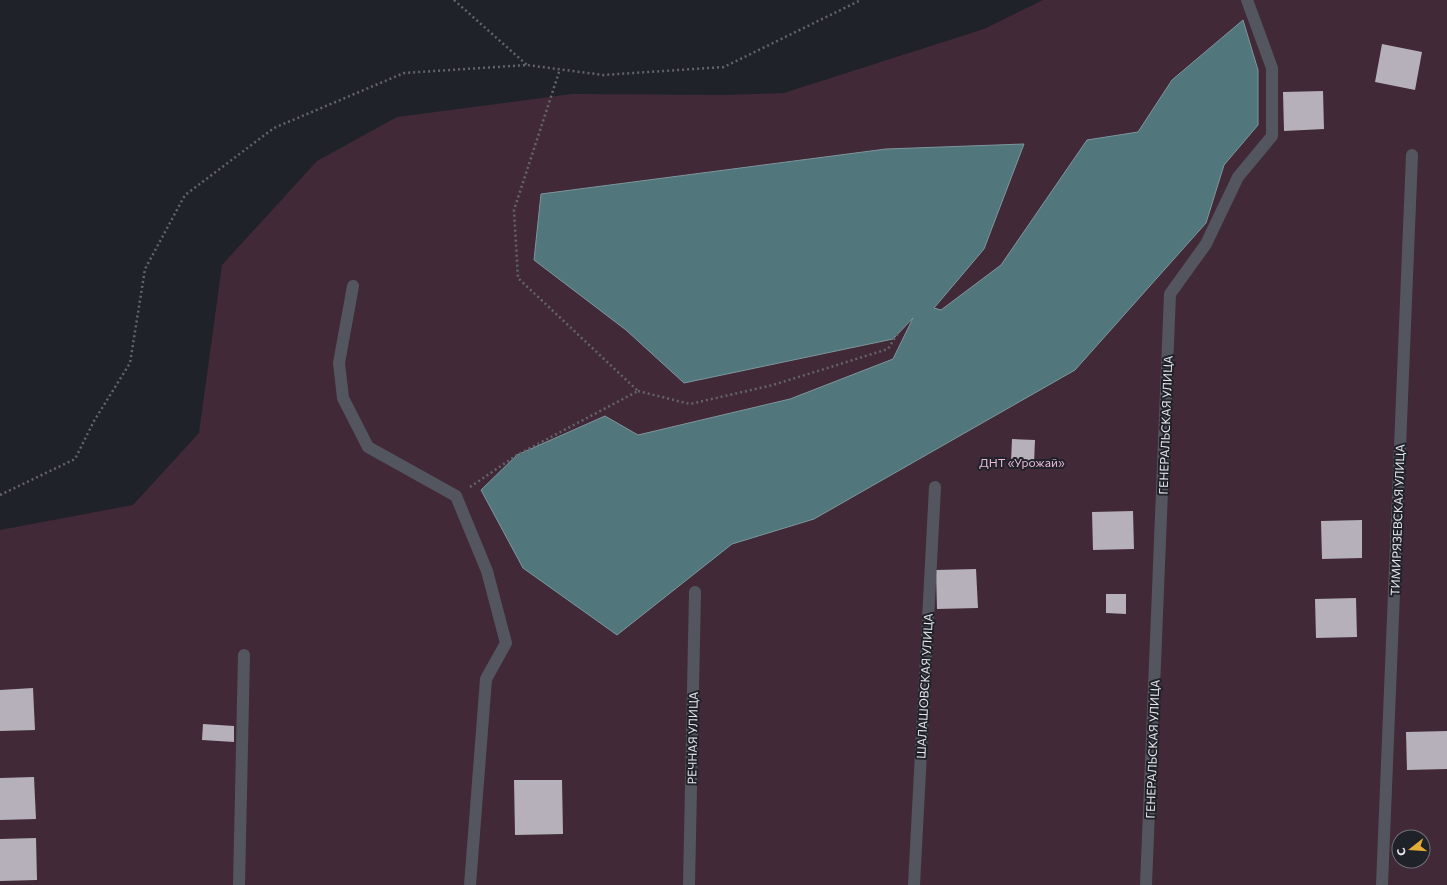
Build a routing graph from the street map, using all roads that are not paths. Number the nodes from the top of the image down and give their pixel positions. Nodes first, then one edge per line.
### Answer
1 (1248, 0) edge
2 (1412, 155) dead end
3 (353, 286) dead end
4 (935, 487) dead end
5 (695, 592) dead end
6 (244, 655) dead end
7 (238, 885) edge
8 (470, 885) edge
9 (689, 885) edge
10 (914, 885) edge
11 (1146, 885) edge
12 (1382, 885) edge

1 - 11 lane, ГЕНЕРАЛЬСКАЯ УЛИЦА
2 - 12 lane, ТИМИРЯЗЕВСКАЯ УЛИЦА
3 - 8 lane
4 - 10 lane, ШАЛАШОВСКАЯ УЛИЦА
5 - 9 lane, РЕЧНАЯ УЛИЦА
6 - 7 lane

